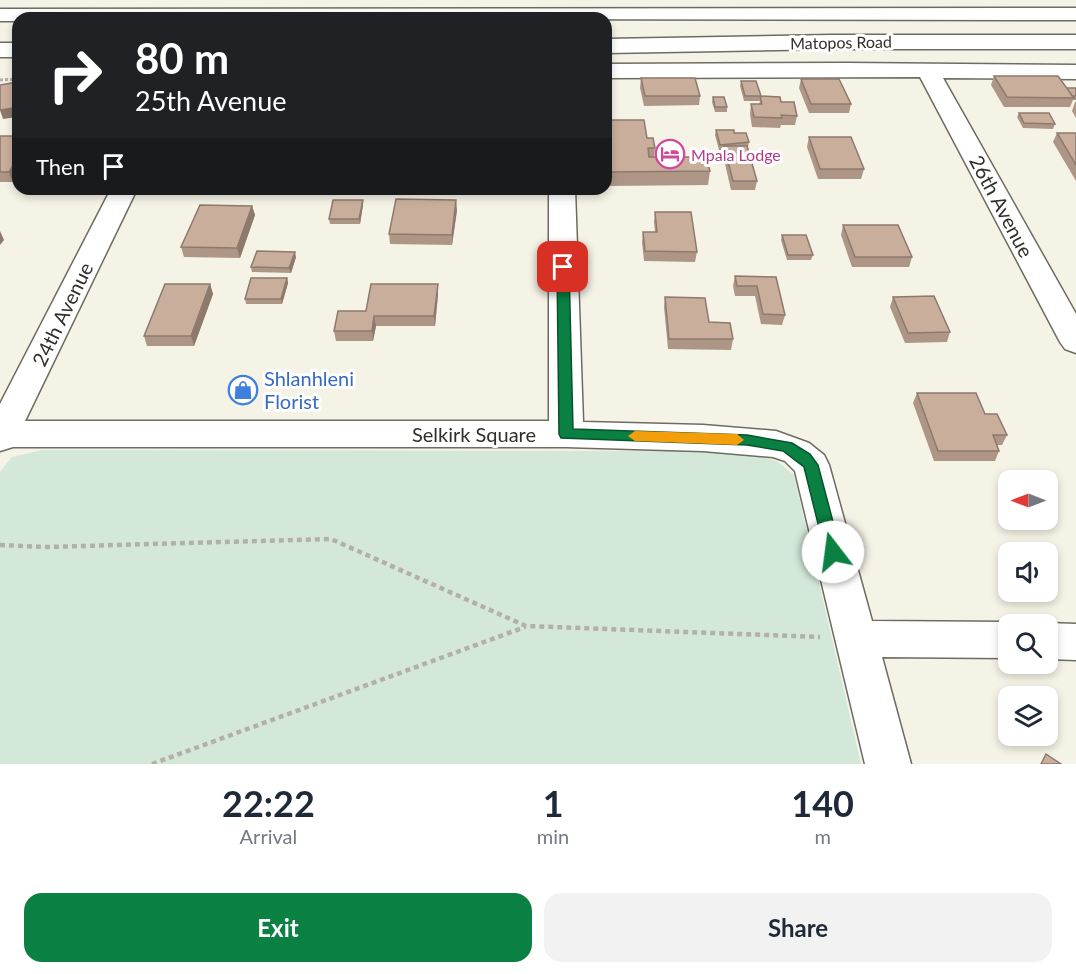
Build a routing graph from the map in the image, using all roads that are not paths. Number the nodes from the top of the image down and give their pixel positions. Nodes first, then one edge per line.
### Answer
1 (1076, 14) edge
2 (612, 15) edge
3 (1076, 42) edge
4 (612, 46) edge
5 (612, 71) edge
6 (928, 71) junction
7 (1076, 72) edge
8 (121, 195) edge
9 (562, 195) edge
10 (1076, 342) edge
11 (566, 434) junction
12 (1, 436) edge
13 (856, 639) junction
14 (998, 640) edge
15 (1058, 641) edge
16 (1076, 642) edge
17 (888, 764) edge

1 - 2 street
3 - 4 street, Matopos Road
5 - 6 street
6 - 7 street
6 - 10 street, 26th Avenue
8 - 12 street, 24th Avenue
9 - 11 street
11 - 12 street, Selkirk Square
11 - 13 street, Selkirk Square
13 - 14 street
13 - 17 street, Selkirk Square
15 - 16 street

